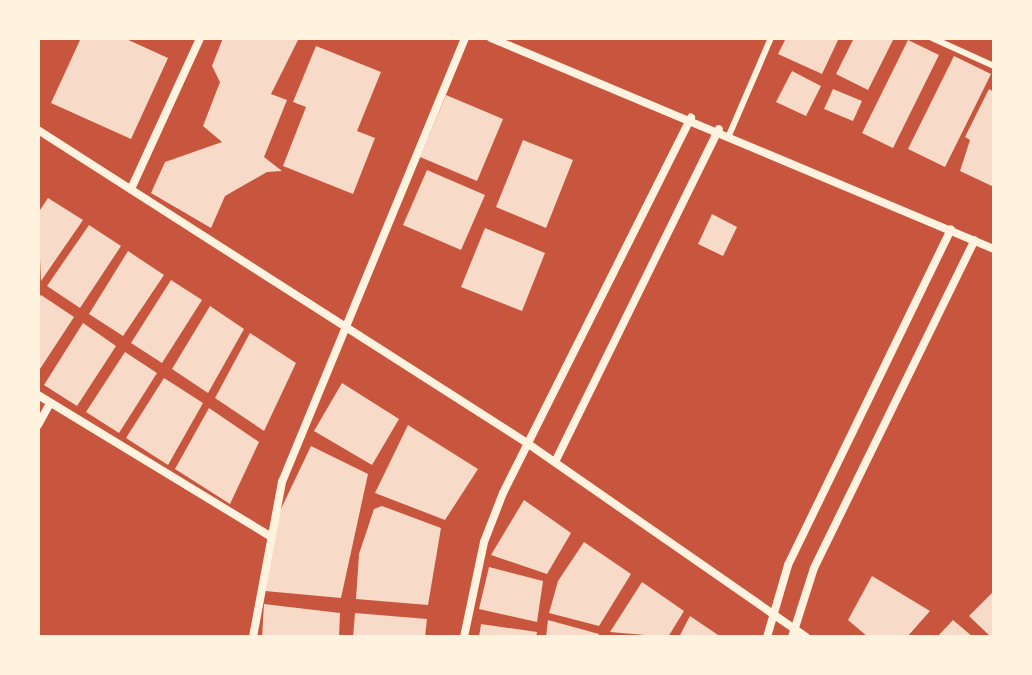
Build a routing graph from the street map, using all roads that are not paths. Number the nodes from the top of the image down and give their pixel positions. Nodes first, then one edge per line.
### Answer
1 (200, 38) edge
2 (465, 38) edge
3 (491, 38) edge
4 (771, 38) edge
5 (932, 38) edge
6 (994, 66) edge
7 (691, 117) junction
8 (719, 129) junction
9 (38, 130) edge
10 (730, 133) junction
11 (131, 189) junction
12 (951, 229) junction
13 (975, 240) junction
14 (994, 249) edge
15 (346, 327) junction
16 (38, 395) edge
17 (50, 403) junction
18 (38, 425) edge
19 (527, 443) junction
20 (555, 462) junction
21 (268, 535) junction
22 (772, 612) junction
23 (793, 632) edge
24 (253, 637) edge
25 (464, 637) edge
26 (767, 637) edge
27 (806, 637) edge

1 - 11 street
2 - 15 street
3 - 7 street
4 - 10 lane
5 - 6 lane
7 - 8 street
7 - 19 street
8 - 10 street
8 - 20 street
9 - 11 street
10 - 12 street
11 - 15 street
12 - 13 street
12 - 22 street
13 - 14 street
13 - 23 street
15 - 19 street
15 - 21 street
16 - 17 street
17 - 18 street
17 - 21 street
19 - 20 street
19 - 25 street
20 - 22 street
21 - 24 street
22 - 23 street
22 - 26 street
23 - 27 street

